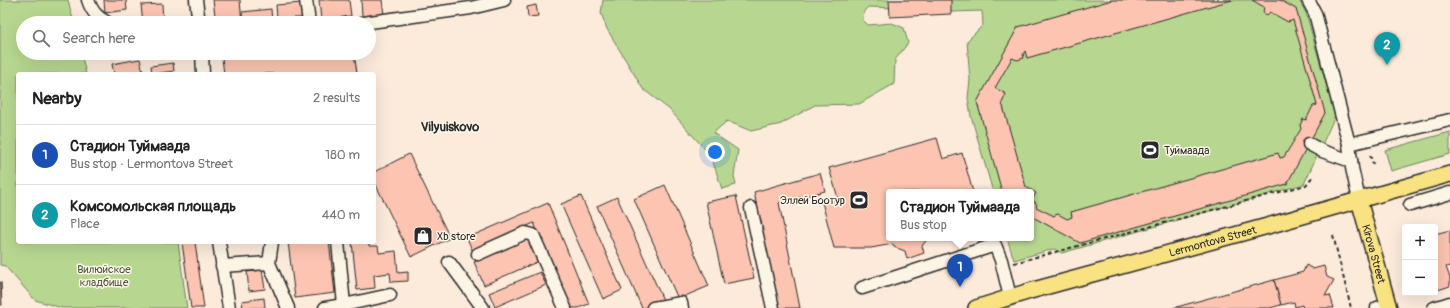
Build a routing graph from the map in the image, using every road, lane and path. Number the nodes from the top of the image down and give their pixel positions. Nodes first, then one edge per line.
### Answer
1 (88, 0) edge
2 (196, 0) edge
3 (306, 0) edge
4 (504, 0) edge
5 (1305, 0) edge
6 (1308, 0) edge
7 (470, 4) edge
8 (95, 16) edge
9 (198, 16) edge
10 (308, 16) edge
11 (376, 21) edge
12 (202, 60) edge
13 (203, 72) edge
14 (1450, 120) edge
15 (1309, 144) dead end
16 (1349, 144) junction
17 (1370, 155) dead end
18 (1351, 161) junction
19 (1373, 164) dead end
20 (1450, 174) edge
21 (1313, 176) dead end
22 (1450, 193) edge
23 (1359, 200) junction
24 (1410, 205) dead end
25 (751, 208) dead end
26 (1334, 235) dead end
27 (219, 244) edge
28 (272, 244) edge
29 (338, 244) edge
30 (478, 254) dead end
31 (449, 262) dead end
32 (269, 263) junction
33 (1014, 263) dead end
34 (222, 266) junction
35 (862, 288) dead end
36 (390, 295) dead end
37 (1010, 297) junction
38 (1450, 303) edge
39 (344, 305) junction
40 (1385, 307) edge
41 (229, 308) edge
42 (288, 308) edge
43 (325, 308) edge
44 (484, 308) edge
45 (565, 308) edge
46 (653, 308) edge
47 (682, 308) edge
48 (774, 308) edge
49 (976, 308) edge
50 (1351, 308) edge
51 (1434, 308) edge

1 - 8 street
2 - 9 street
3 - 10 street
4 - 7 street
5 - 18 street
6 - 16 street
7 - 11 street
12 - 13 street
14 - 16 street
15 - 18 street
16 - 18 street
17 - 19 path
18 - 23 street
20 - 23 main road, Lermontova Street
21 - 33 path
22 - 24 street
23 - 37 main road, Lermontova Street
23 - 40 main road, Kirova Street
25 - 48 street
26 - 50 path
27 - 34 street
28 - 32 street
29 - 39 street
30 - 45 street
31 - 44 street
32 - 34 street
32 - 42 street
34 - 41 street
35 - 37 street
36 - 39 street
37 - 49 main road, Lermontova Street
38 - 51 street
39 - 43 street
46 - 47 street

